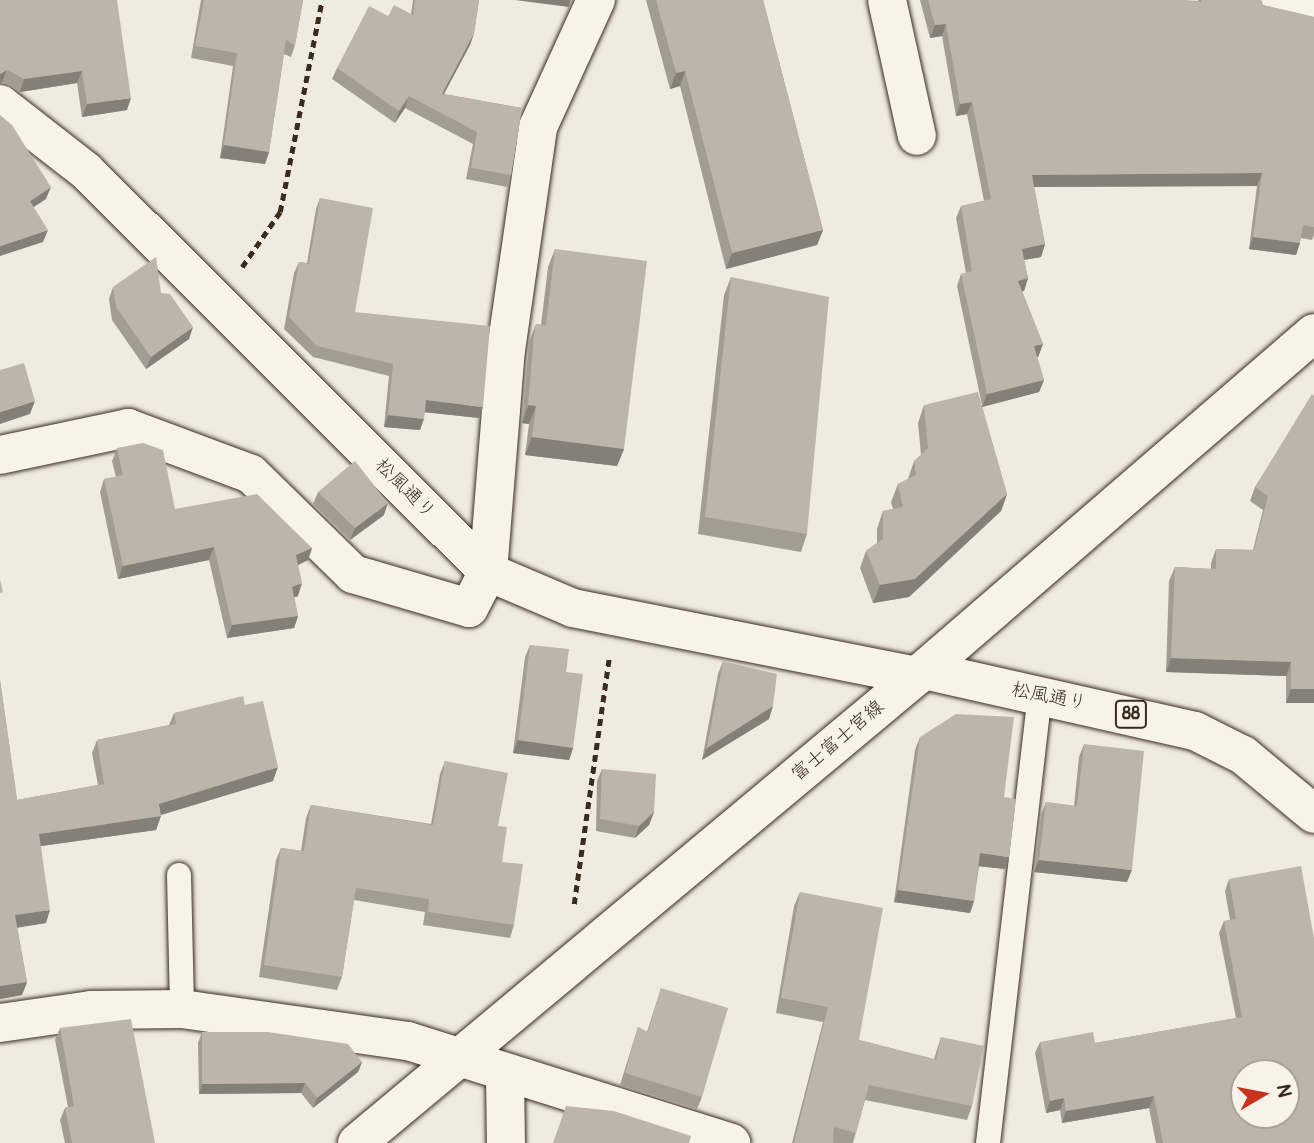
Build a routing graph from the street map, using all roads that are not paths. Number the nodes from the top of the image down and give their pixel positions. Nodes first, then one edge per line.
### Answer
1 (596, 0) edge
2 (887, 0) edge
3 (1272, 0) edge
4 (1314, 8) edge
5 (0, 104) edge
6 (917, 136) dead end
7 (1314, 333) edge
8 (0, 455) edge
9 (488, 572) junction
10 (920, 673) junction
11 (1040, 695) junction
12 (1314, 814) edge
13 (179, 875) dead end
14 (182, 1009) junction
15 (0, 1023) edge
16 (455, 1059) junction
17 (505, 1074) junction
18 (357, 1143) edge
19 (506, 1143) edge
20 (731, 1143) edge
21 (988, 1143) edge

1 - 9 street
2 - 6 street
3 - 4 street
5 - 9 street, 松風通り
7 - 10 street, 富士富士宮線
8 - 9 street
9 - 10 street, 松風通り
10 - 11 street, 松風通り / 88
10 - 16 street, 富士富士宮線
11 - 12 street, 松風通り / 88
11 - 21 lane
13 - 14 lane
14 - 15 street
14 - 16 street
16 - 17 street
16 - 18 street, 富士富士宮線
17 - 19 street
17 - 20 street

